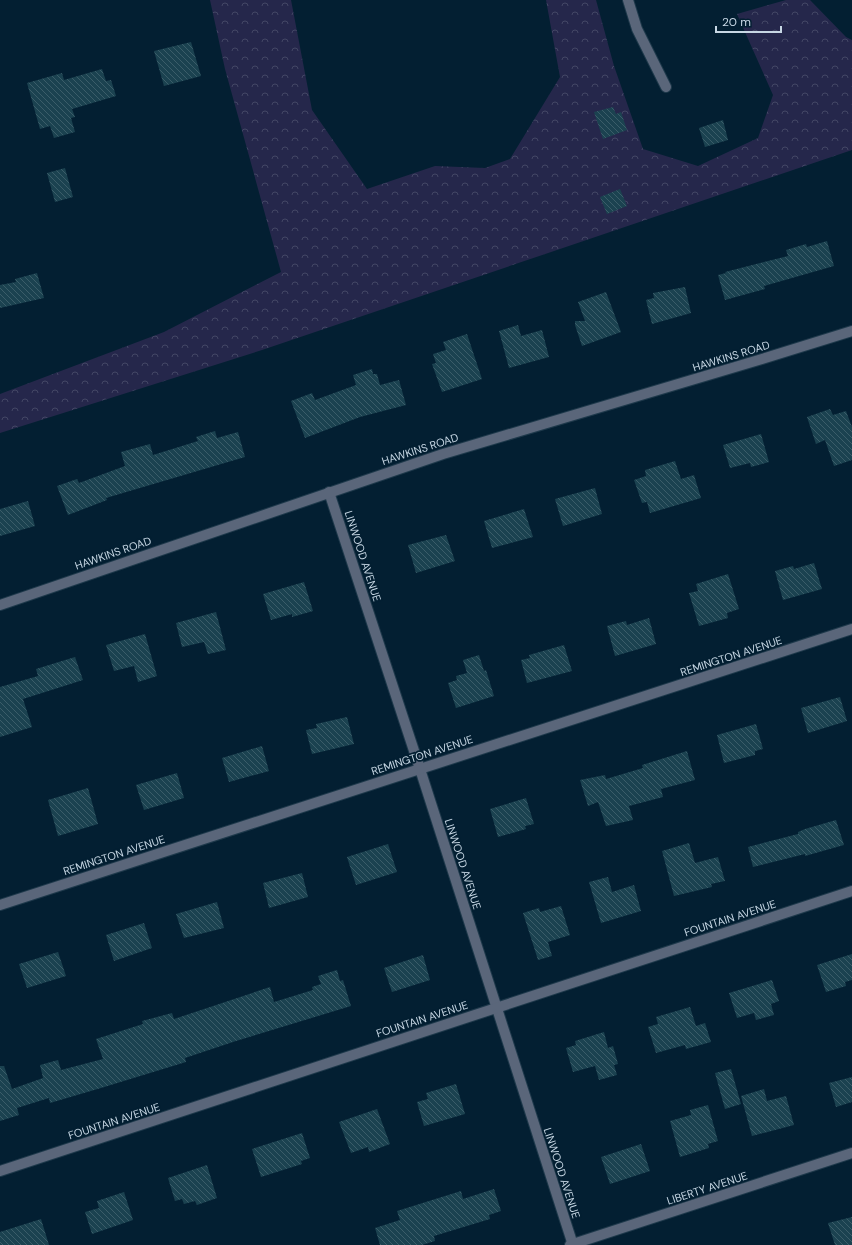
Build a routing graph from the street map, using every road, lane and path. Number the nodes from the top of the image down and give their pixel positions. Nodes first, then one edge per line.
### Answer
1 (628, 0) edge
2 (666, 87) dead end
3 (852, 331) edge
4 (329, 492) junction
5 (0, 605) edge
6 (852, 629) edge
7 (420, 769) junction
8 (852, 891) edge
9 (0, 905) edge
10 (496, 1007) junction
11 (852, 1153) edge
12 (0, 1171) edge
13 (572, 1245) edge

1 - 2 street
3 - 4 street, HAWKINS ROAD
4 - 5 street, HAWKINS ROAD
4 - 7 street, LINWOOD AVENUE
6 - 7 street, REMINGTON AVENUE
7 - 9 street, REMINGTON AVENUE
7 - 10 street, LINWOOD AVENUE
8 - 10 street, FOUNTAIN AVENUE
10 - 12 street, FOUNTAIN AVENUE
10 - 13 street, LINWOOD AVENUE
11 - 13 street, LIBERTY AVENUE

